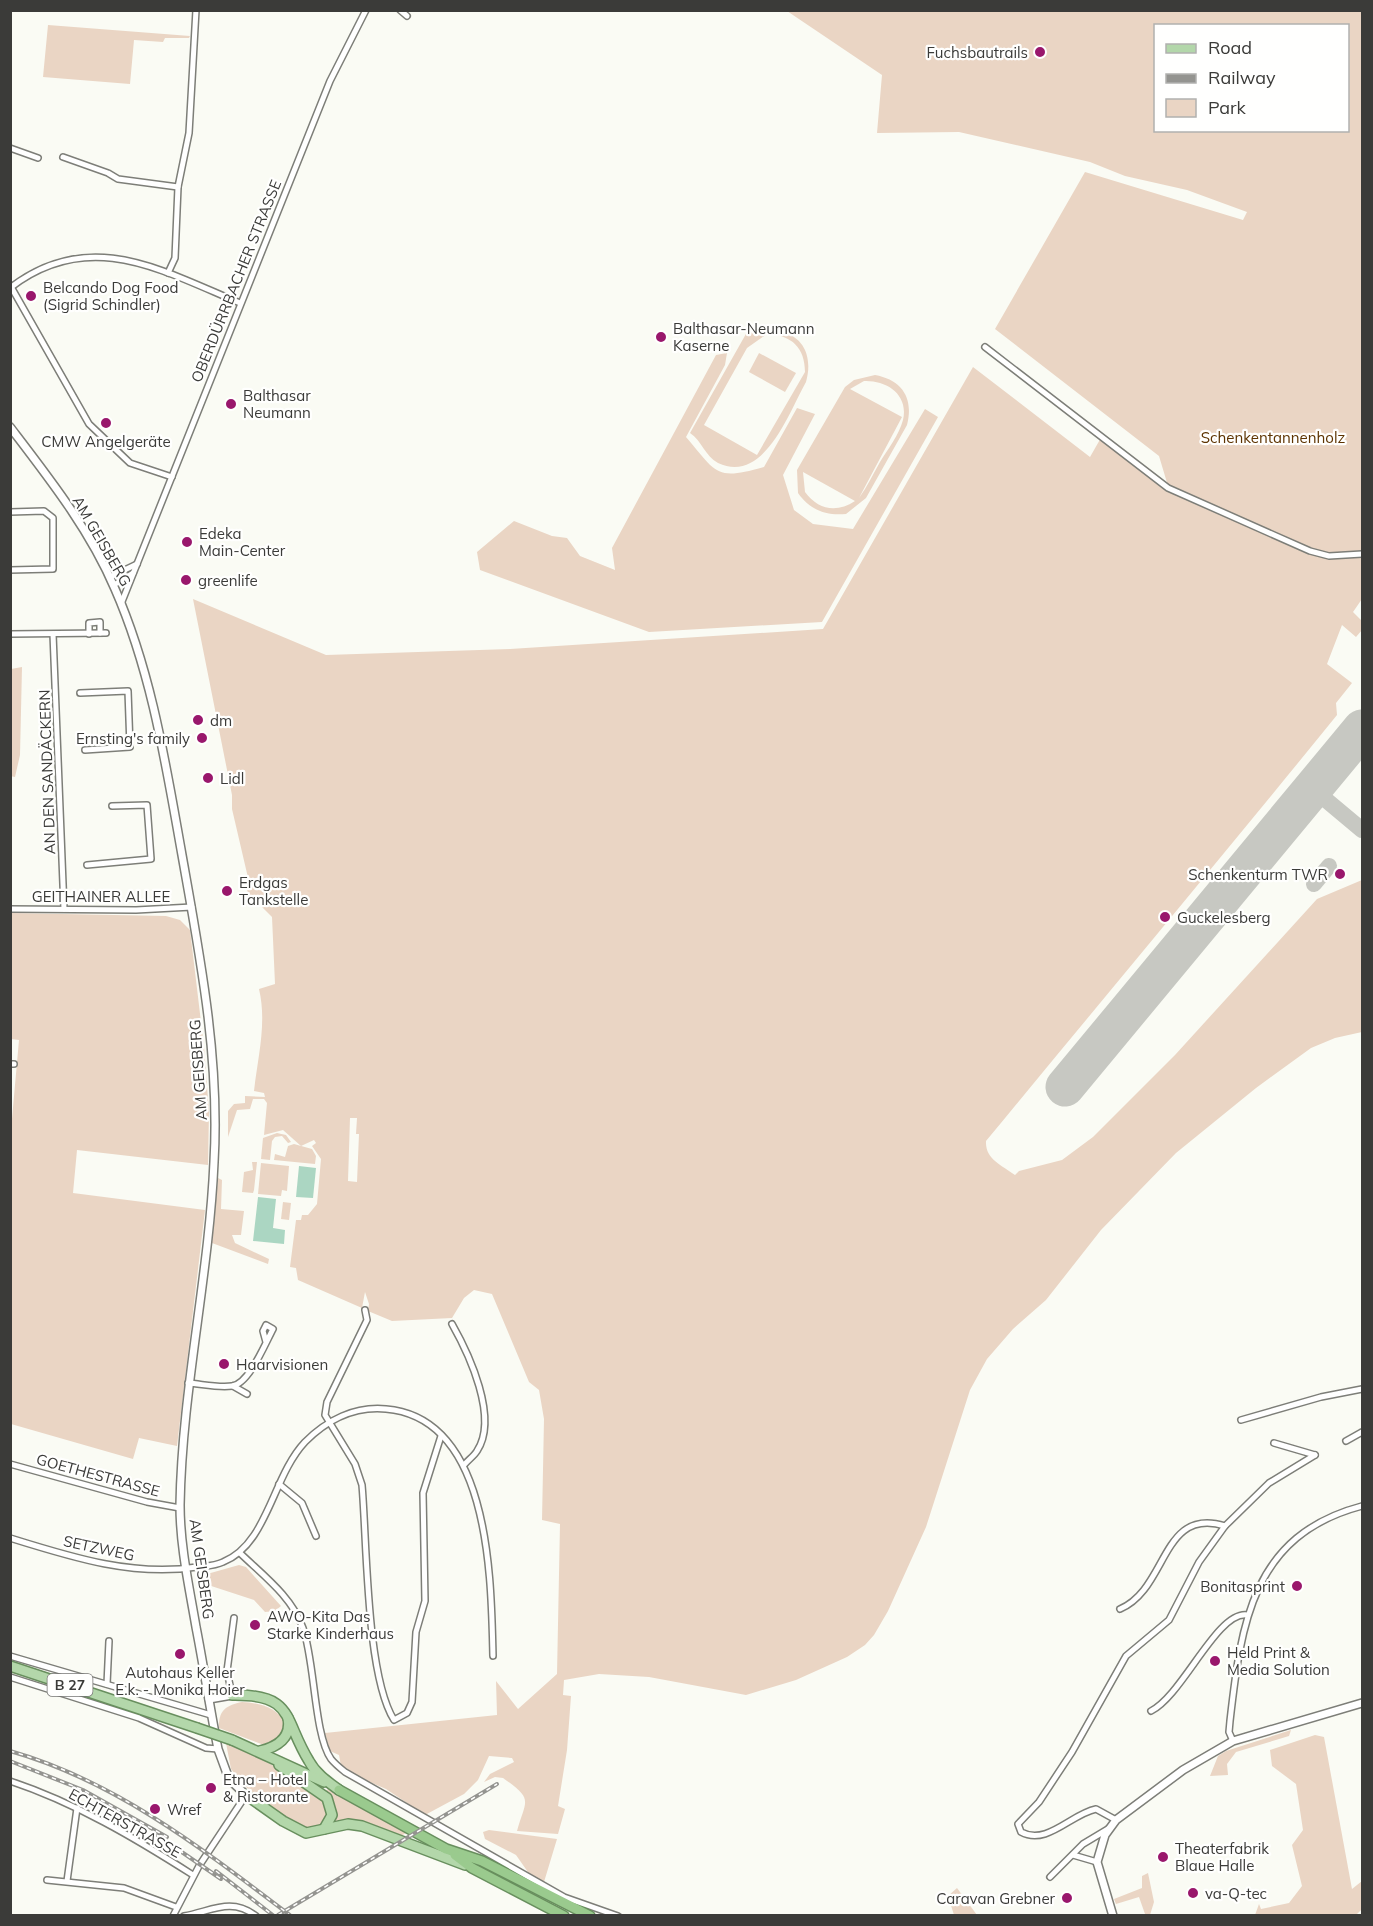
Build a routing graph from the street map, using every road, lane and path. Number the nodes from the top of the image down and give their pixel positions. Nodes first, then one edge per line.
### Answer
1 (196, 10) edge
2 (366, 10) edge
3 (400, 10) edge
4 (407, 16) dead end
5 (10, 148) edge
6 (63, 157) dead end
7 (38, 158) dead end
8 (178, 187) junction
9 (168, 273) junction
10 (11, 287) edge
11 (240, 303) junction
12 (985, 347) dead end
13 (10, 427) edge
14 (172, 477) junction
15 (10, 512) edge
16 (1362, 554) edge
17 (137, 564) junction
18 (10, 570) edge
19 (134, 572) junction
20 (110, 577) junction
21 (114, 585) junction
22 (122, 604) junction
23 (10, 634) edge
24 (53, 634) junction
25 (89, 634) junction
26 (80, 693) dead end
27 (86, 750) dead end
28 (112, 806) dead end
29 (87, 865) dead end
30 (192, 907) junction
31 (10, 909) edge
32 (64, 909) junction
33 (365, 1310) dead end
34 (452, 1324) dead end
35 (266, 1342) dead end
36 (188, 1383) junction
37 (233, 1386) junction
38 (1362, 1389) edge
39 (247, 1394) dead end
40 (1241, 1420) dead end
41 (329, 1423) junction
42 (1362, 1432) edge
43 (441, 1436) junction
44 (1346, 1441) dead end
45 (1274, 1443) dead end
46 (10, 1464) edge
47 (464, 1465) junction
48 (279, 1484) junction
49 (1362, 1506) edge
50 (180, 1508) junction
51 (1225, 1526) junction
52 (316, 1536) dead end
53 (10, 1538) edge
54 (241, 1554) junction
55 (185, 1569) junction
56 (1120, 1610) dead end
57 (1247, 1615) junction
58 (234, 1618) dead end
59 (110, 1641) dead end
60 (10, 1656) edge
61 (494, 1656) dead end
62 (10, 1666) edge
63 (10, 1677) edge
64 (107, 1684) junction
65 (232, 1695) junction
66 (208, 1699) junction
67 (1362, 1703) edge
68 (1151, 1711) dead end
69 (211, 1715) junction
70 (287, 1716) junction
71 (1233, 1741) junction
72 (218, 1749) junction
73 (260, 1751) junction
74 (272, 1757) junction
75 (10, 1781) edge
76 (339, 1790) junction
77 (246, 1794) junction
78 (77, 1808) junction
79 (1116, 1820) junction
80 (1109, 1828) junction
81 (324, 1829) junction
82 (446, 1849) junction
83 (1073, 1855) junction
84 (1097, 1862) junction
85 (472, 1868) junction
86 (194, 1875) junction
87 (1050, 1877) dead end
88 (47, 1880) dead end
89 (67, 1881) junction
90 (176, 1907) junction
91 (174, 1915) edge
92 (184, 1916) edge
93 (256, 1916) edge
94 (564, 1916) edge
95 (590, 1916) edge
96 (618, 1916) edge
97 (1113, 1916) edge

1 - 8 street
2 - 11 street, OBERDÜRRBACHER STRASSE
3 - 4 street
5 - 7 street
6 - 8 street
8 - 9 street
9 - 10 street
9 - 11 street
10 - 14 street
11 - 14 street, OBERDÜRRBACHER STRASSE
12 - 16 street
13 - 20 street, AM GEISBERG
14 - 17 street, OBERDÜRRBACHER STRASSE
15 - 18 street
17 - 19 street, OBERDÜRRBACHER STRASSE
17 - 20 street
19 - 21 street
19 - 22 street, OBERDÜRRBACHER STRASSE
20 - 21 street, AM GEISBERG
21 - 22 street, AM GEISBERG
22 - 30 street, AM GEISBERG
23 - 24 street
24 - 25 street
24 - 32 street, AN DEN SANDÄCKERN
25 - 25 street
26 - 27 street
28 - 29 street
30 - 32 street, GEITHAINER ALLEE
30 - 36 street, AM GEISBERG
31 - 32 street, GEITHAINER ALLEE
33 - 41 street
34 - 47 street
35 - 37 street
36 - 37 street
36 - 50 street, AM GEISBERG
37 - 39 street
38 - 40 street
41 - 43 street
41 - 43 street
41 - 48 street
42 - 44 street
43 - 47 street
45 - 51 street
46 - 50 street, GOETHESTRASSE
47 - 61 street
48 - 52 street
48 - 54 street
49 - 57 street
50 - 55 street, AM GEISBERG
51 - 56 street
51 - 79 street
53 - 55 street, SETZWEG
54 - 55 street, SETZWEG
54 - 96 street
55 - 66 street, AM GEISBERG
57 - 68 street
57 - 71 street
58 - 65 street
59 - 64 street
60 - 64 street
62 - 73 main road, B 27, bridge
63 - 72 street
64 - 69 street
65 - 66 street
65 - 70 main road
66 - 69 street, AM GEISBERG
67 - 71 street
69 - 72 street, AM GEISBERG
70 - 73 main road
70 - 76 main road
71 - 79 street
72 - 77 street, AM GEISBERG
73 - 74 main road, B 27
74 - 76 main road, B 27
74 - 81 main road
75 - 78 street, ECHTERSTRASSE
76 - 82 highway, B 27
77 - 81 main road
77 - 86 street
78 - 86 street, ECHTERSTRASSE
78 - 89 street
79 - 80 street
80 - 83 street
80 - 84 street
81 - 85 main road
82 - 85 highway, B 27
82 - 95 highway, B 27
83 - 84 street
83 - 87 street
84 - 97 street
85 - 94 highway, B 27
86 - 90 street
88 - 89 street
89 - 90 street
90 - 91 street
92 - 93 street

